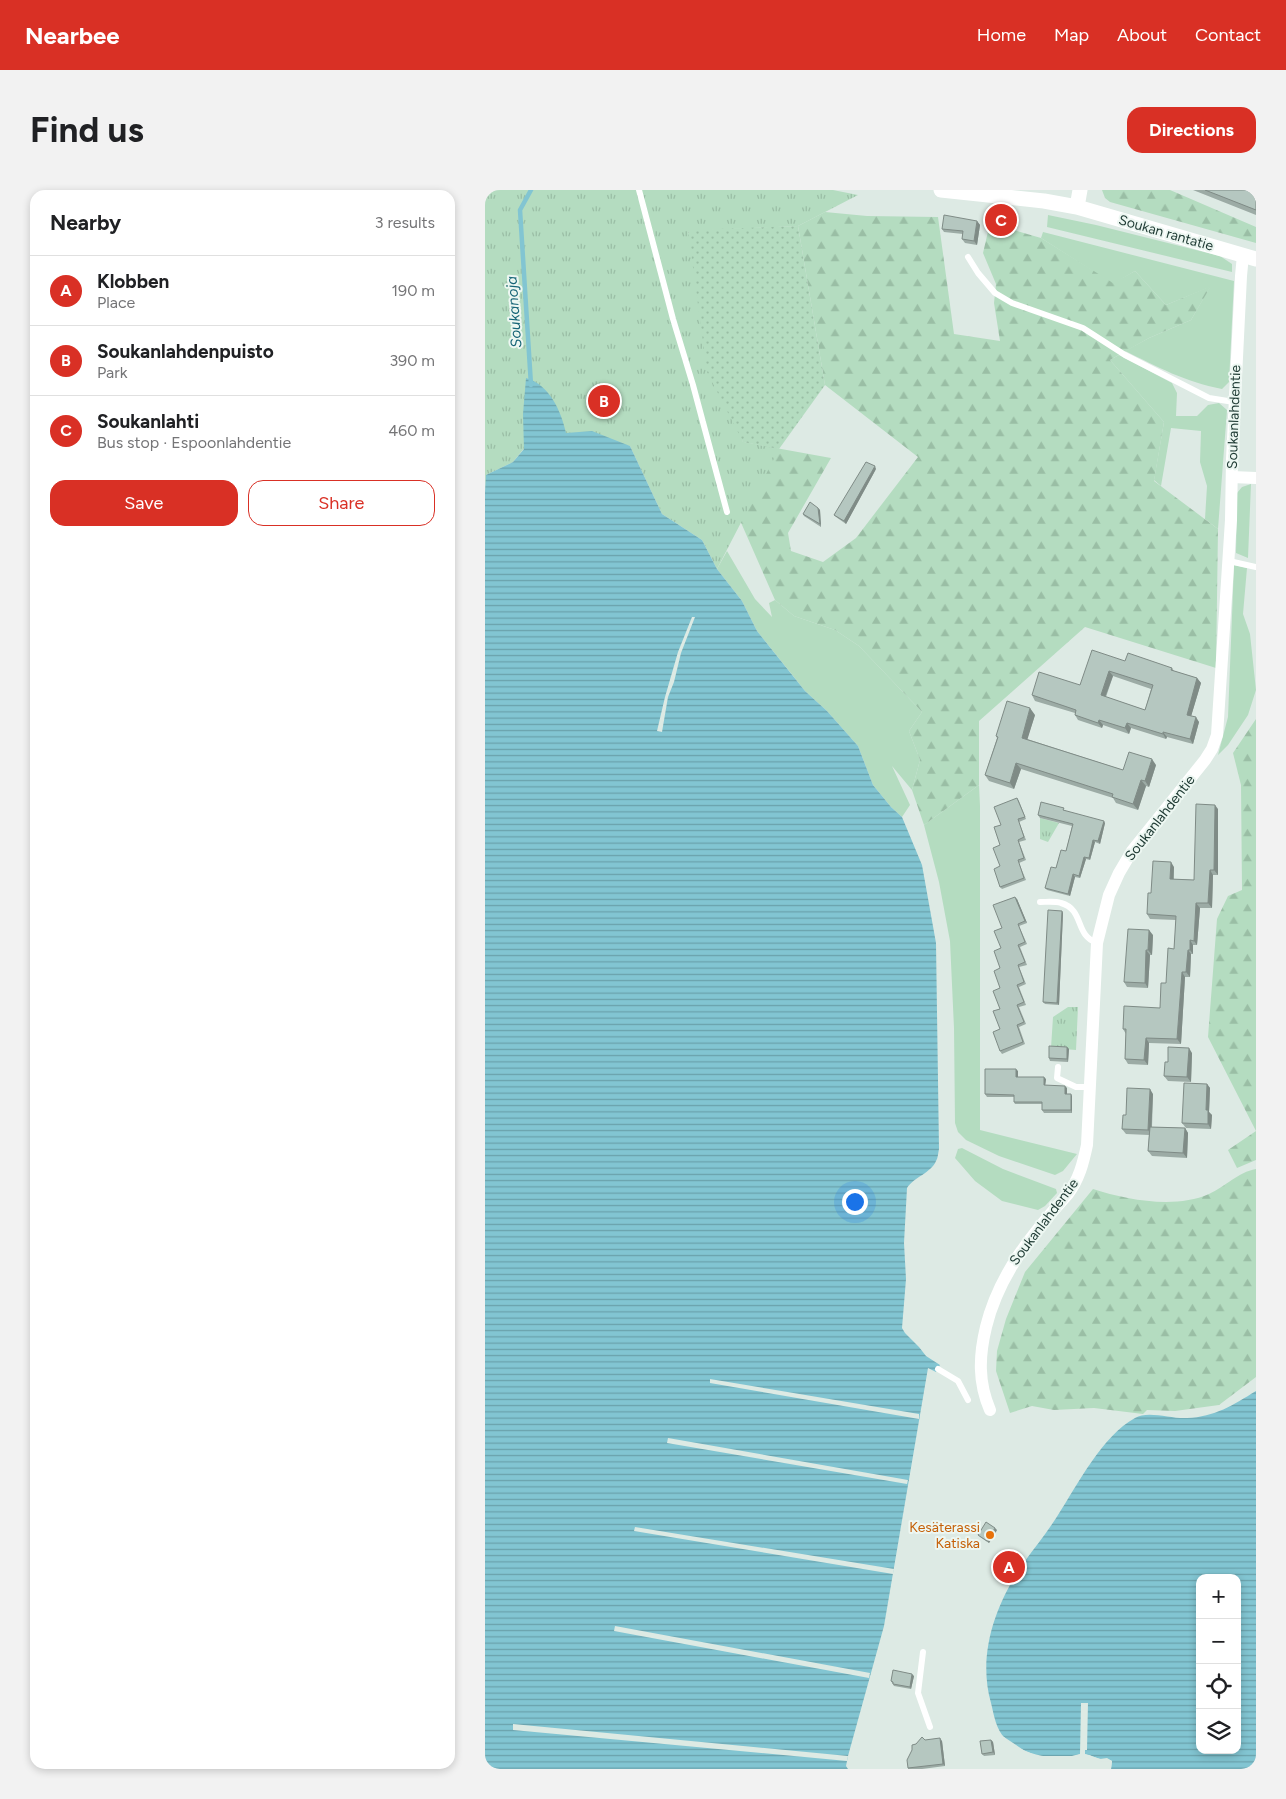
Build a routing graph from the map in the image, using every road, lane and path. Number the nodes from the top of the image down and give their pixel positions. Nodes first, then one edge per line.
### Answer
1 (639, 190) edge
2 (941, 190) edge
3 (1081, 190) edge
4 (1077, 207) junction
5 (969, 257) dead end
6 (1250, 257) edge
7 (1235, 402) junction
8 (1232, 478) junction
9 (1256, 478) edge
10 (727, 512) dead end
11 (1229, 561) junction
12 (1256, 567) edge
13 (1040, 902) dead end
14 (1097, 943) junction
15 (1058, 1067) dead end
16 (1091, 1087) junction
17 (938, 1368) dead end
18 (968, 1400) dead end
19 (990, 1410) dead end
20 (923, 1652) dead end
21 (930, 1727) dead end

1 - 10 lane
2 - 4 street, Soukan rantatie
3 - 4 street
4 - 6 street, Soukan rantatie
5 - 7 lane
6 - 7 street, Soukanlahdentie
7 - 8 street, Soukanlahdentie
8 - 9 street
8 - 11 street, Soukanlahdentie
11 - 12 lane
11 - 14 street, Soukanlahdentie
13 - 14 lane
14 - 16 street, Soukanlahdentie
15 - 16 lane
16 - 19 street, Soukanlahdentie
17 - 18 lane
20 - 21 lane

